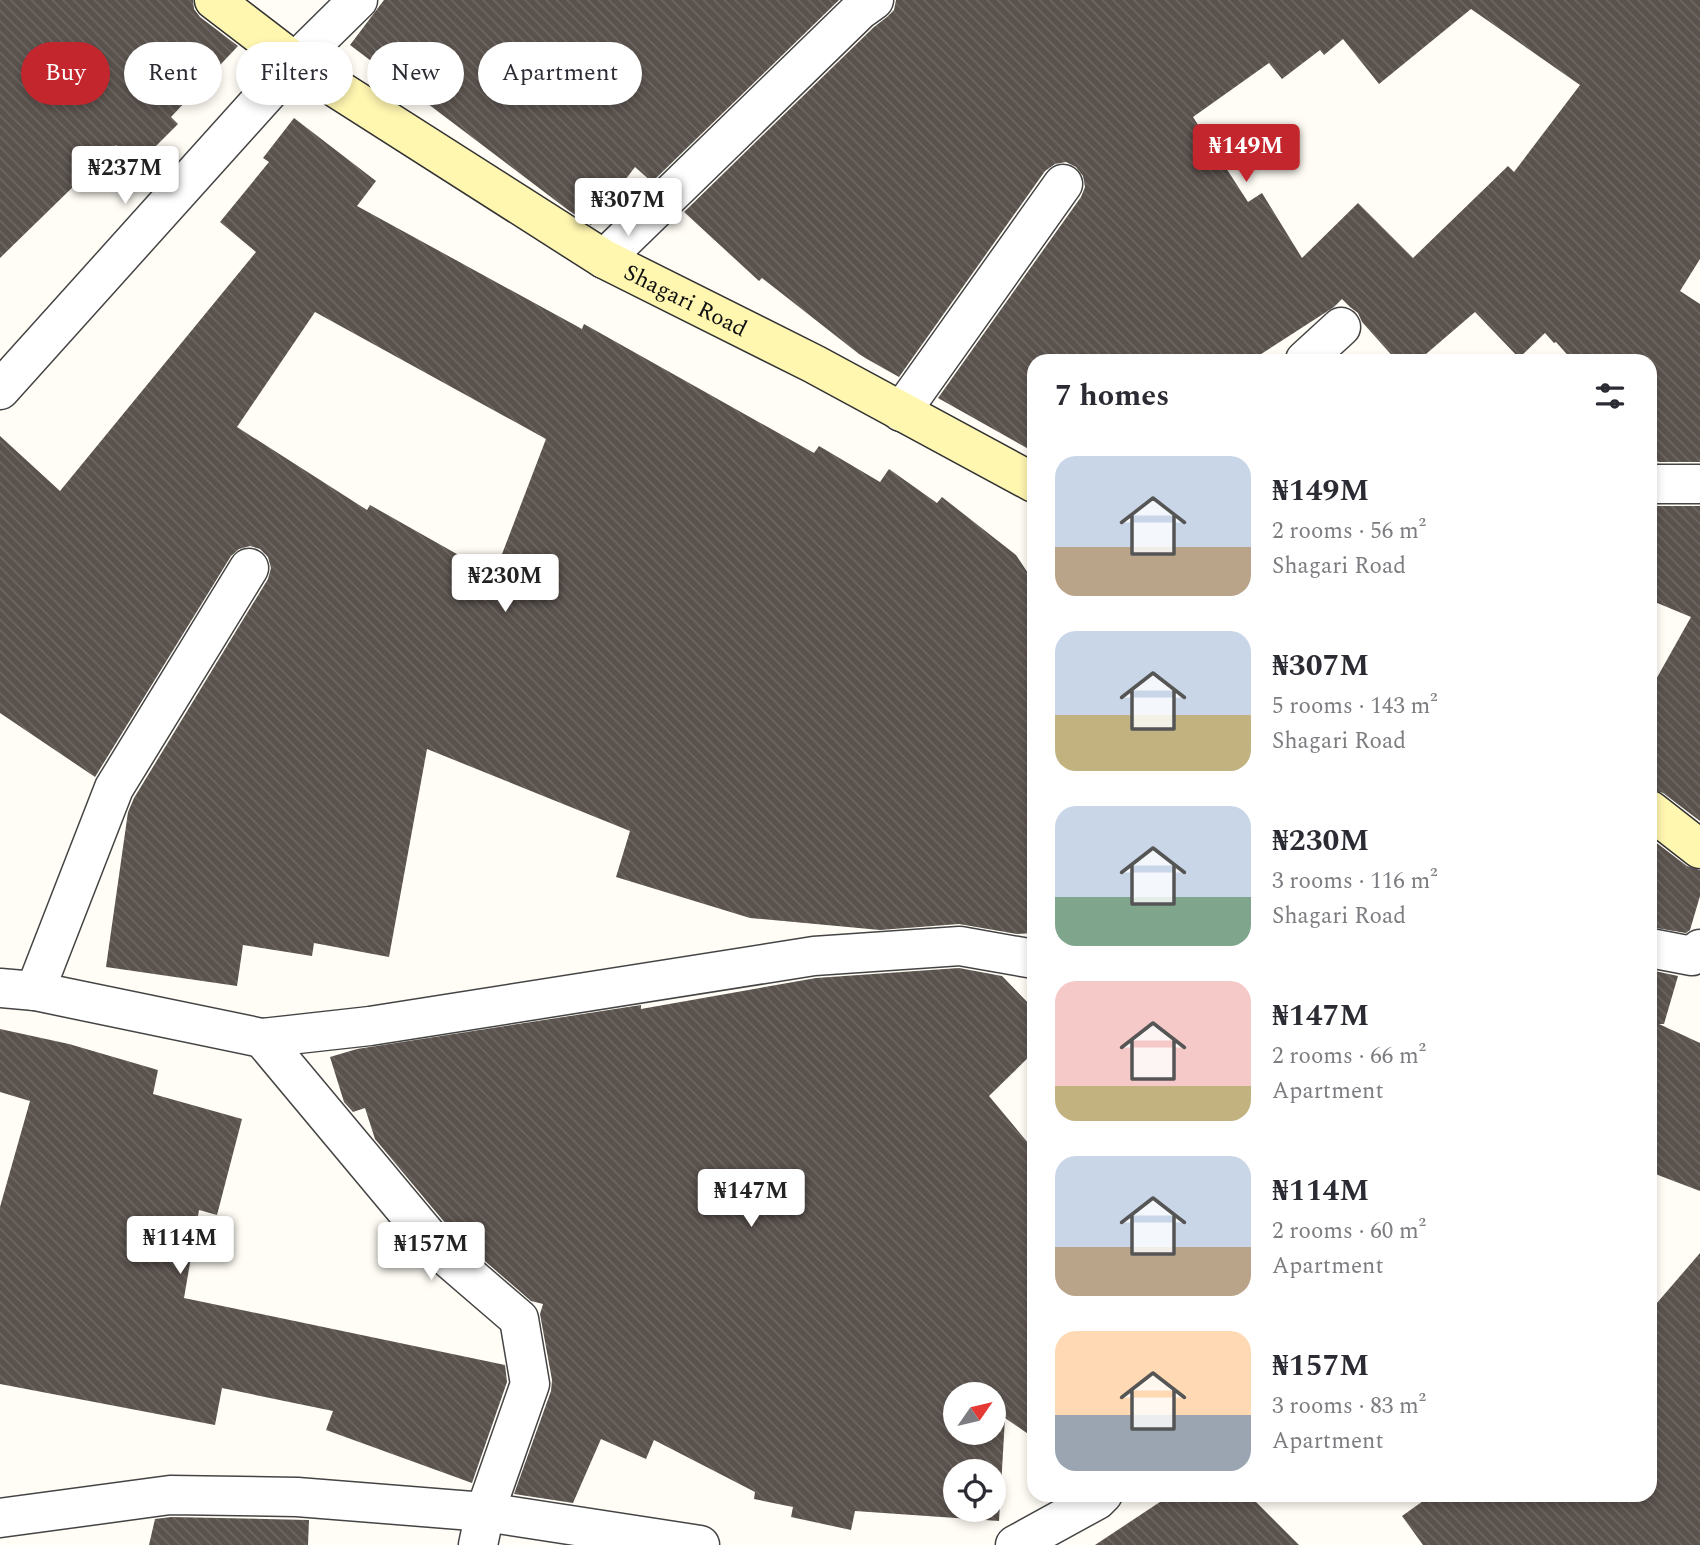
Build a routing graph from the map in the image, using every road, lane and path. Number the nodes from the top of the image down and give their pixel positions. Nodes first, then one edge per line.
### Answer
1 (214, 0) edge
2 (358, 0) edge
3 (874, 0) edge
4 (269, 42) edge
5 (315, 42) edge
6 (353, 99) edge
7 (256, 105) edge
8 (1063, 184) dead end
9 (604, 259) junction
10 (1341, 327) dead end
11 (1312, 354) edge
12 (0, 390) edge
13 (901, 412) junction
14 (1027, 479) edge
15 (1657, 484) edge
16 (1700, 484) edge
17 (249, 568) dead end
18 (1657, 815) edge
19 (1700, 849) edge
20 (1657, 949) edge
21 (1700, 949) edge
22 (1027, 958) edge
23 (18, 990) edge
24 (262, 1038) junction
25 (1093, 1502) edge
26 (0, 1518) edge
27 (481, 1528) edge
28 (700, 1545) edge
29 (1014, 1545) edge

1 - 4 street, Shagari Road
2 - 5 street
3 - 9 street
6 - 9 street, Shagari Road
7 - 12 street
8 - 13 street
9 - 13 street, Shagari Road
10 - 11 street
13 - 14 street, Shagari Road
15 - 16 street
17 - 23 street
18 - 19 street
20 - 21 street
22 - 24 street
23 - 24 street
24 - 27 street
25 - 29 street
26 - 27 street
27 - 28 street

